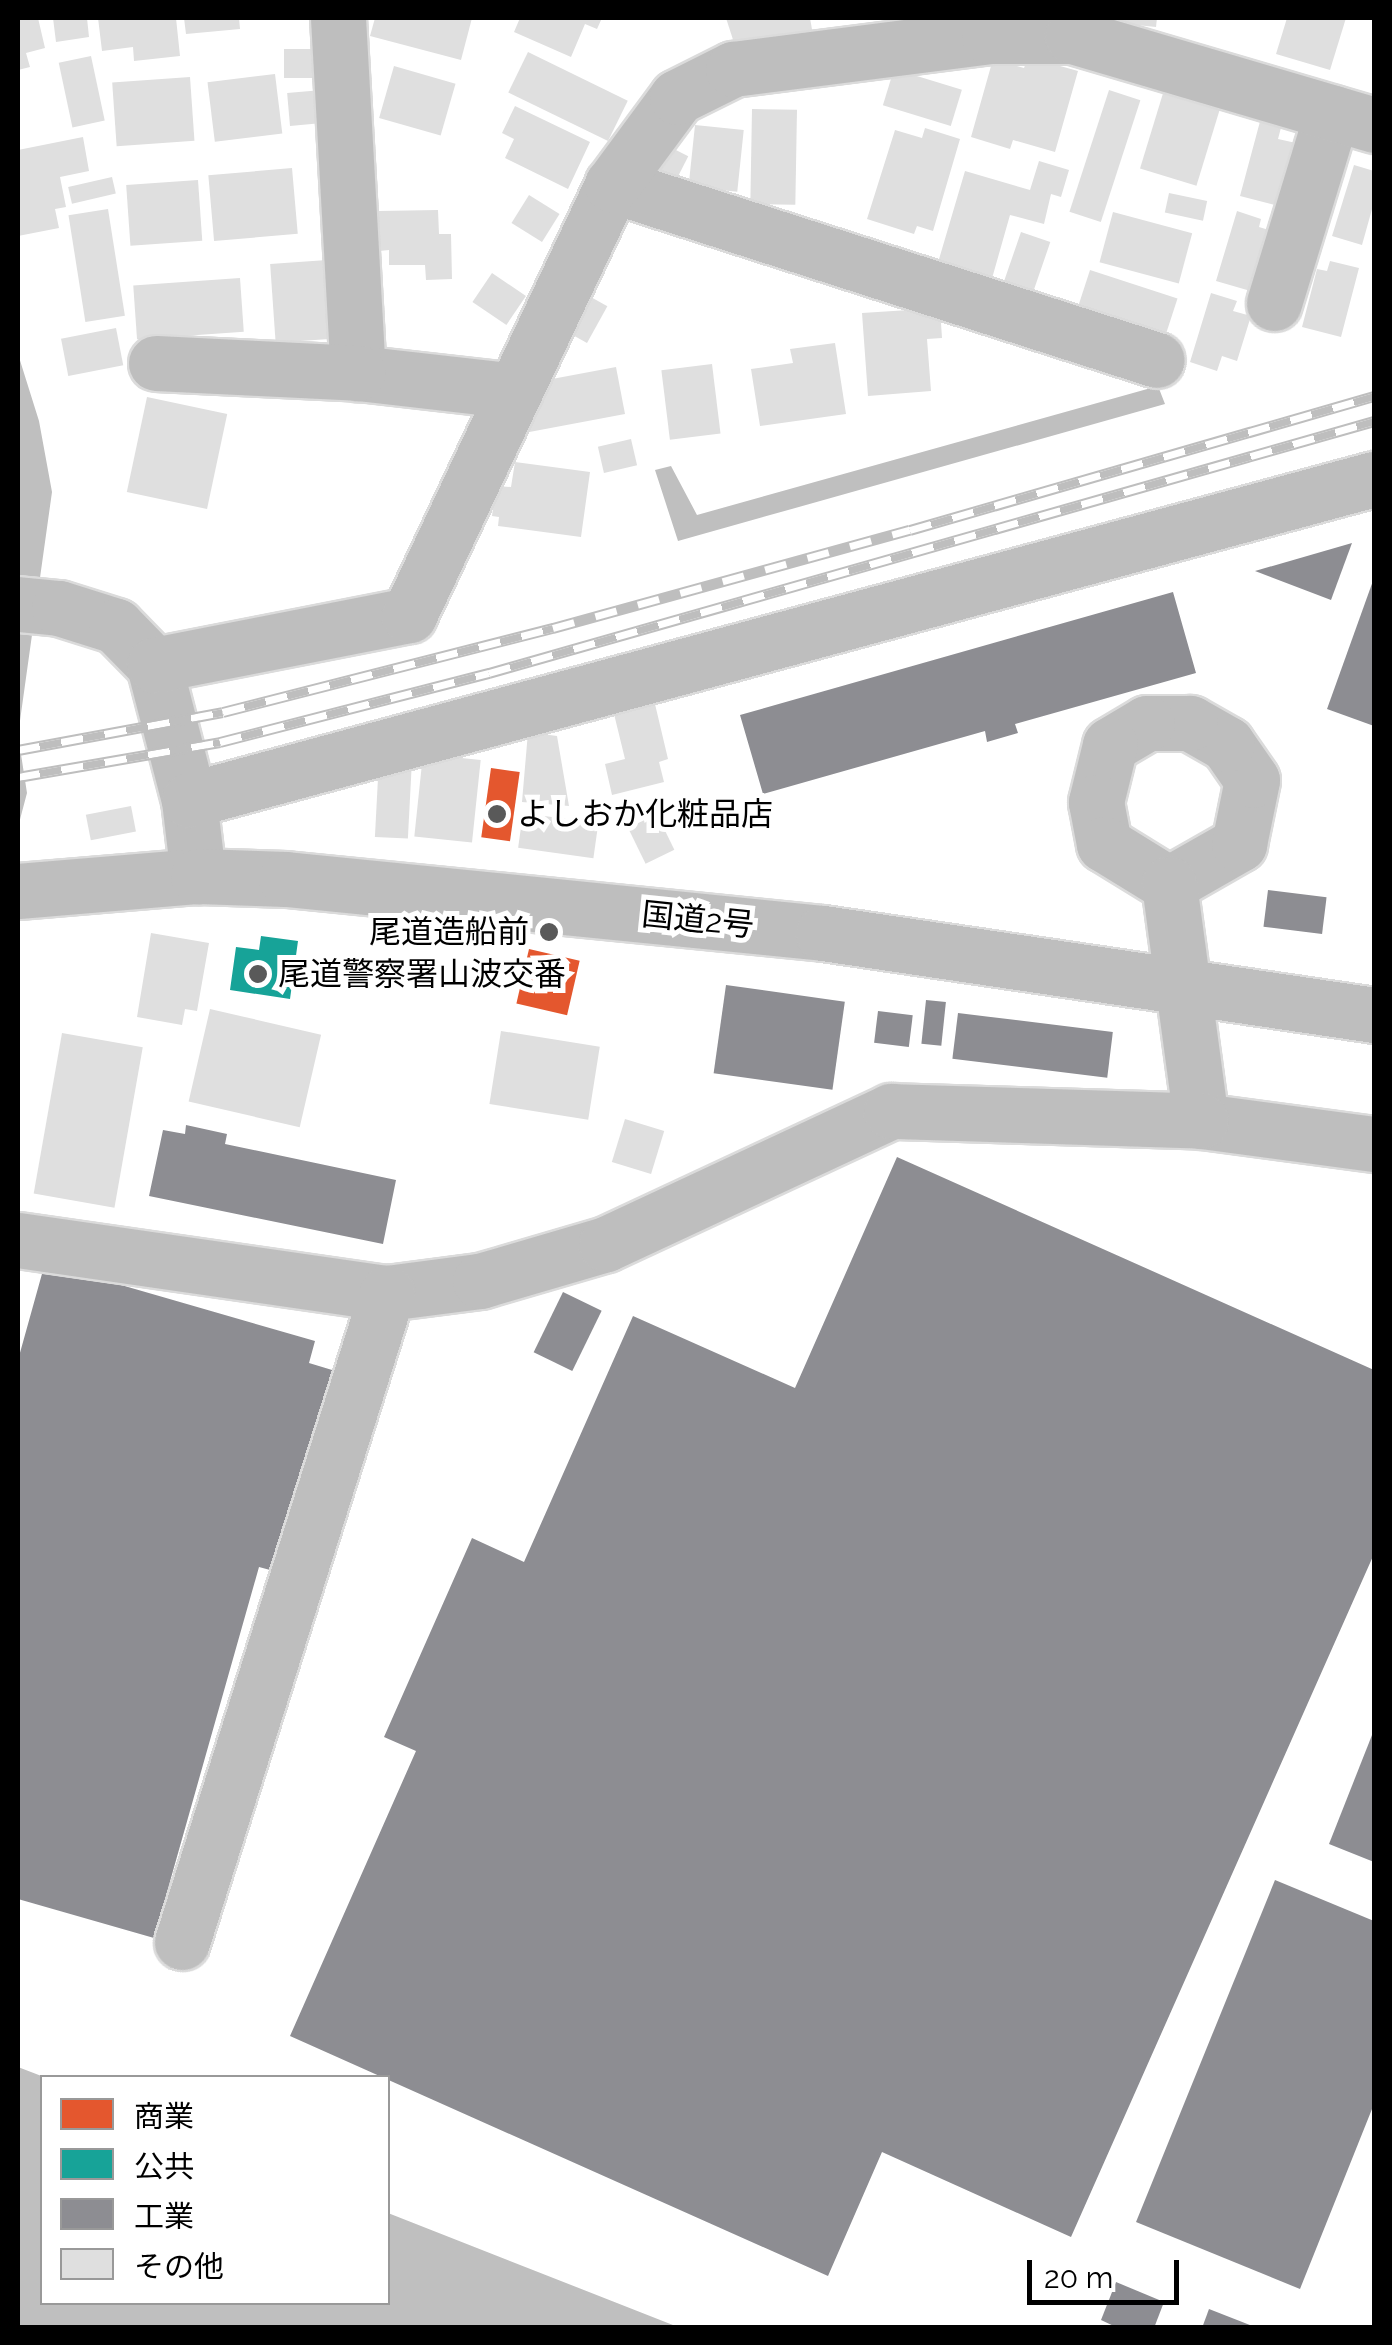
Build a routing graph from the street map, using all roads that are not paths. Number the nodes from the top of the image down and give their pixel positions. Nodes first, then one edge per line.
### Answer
1 (338, 18) edge
2 (1353, 119) edge
3 (612, 185) junction
4 (1274, 303) dead end
5 (1157, 360) dead end
6 (156, 363) dead end
7 (358, 373) junction
8 (514, 391) junction
9 (1374, 479) edge
10 (38, 606) edge
11 (154, 666) junction
12 (189, 800) junction
13 (198, 876) junction
14 (1169, 884) dead end
15 (25, 891) edge
16 (1184, 984) junction
17 (1374, 1015) edge
18 (1201, 1120) junction
19 (1374, 1144) edge
20 (18, 1240) edge
21 (387, 1293) junction
22 (182, 1942) dead end

1 - 7 main road
2 - 3 main road
2 - 4 main road
3 - 5 main road
3 - 8 main road
6 - 7 main road
7 - 8 main road
8 - 11 main road
9 - 12 main road
10 - 11 main road
11 - 12 main road
12 - 13 main road
13 - 15 main road, 国道2号
13 - 16 main road, 国道2号
14 - 16 main road
16 - 17 main road, 国道2号
16 - 18 main road
18 - 19 main road
18 - 21 main road
20 - 21 main road
21 - 22 main road

